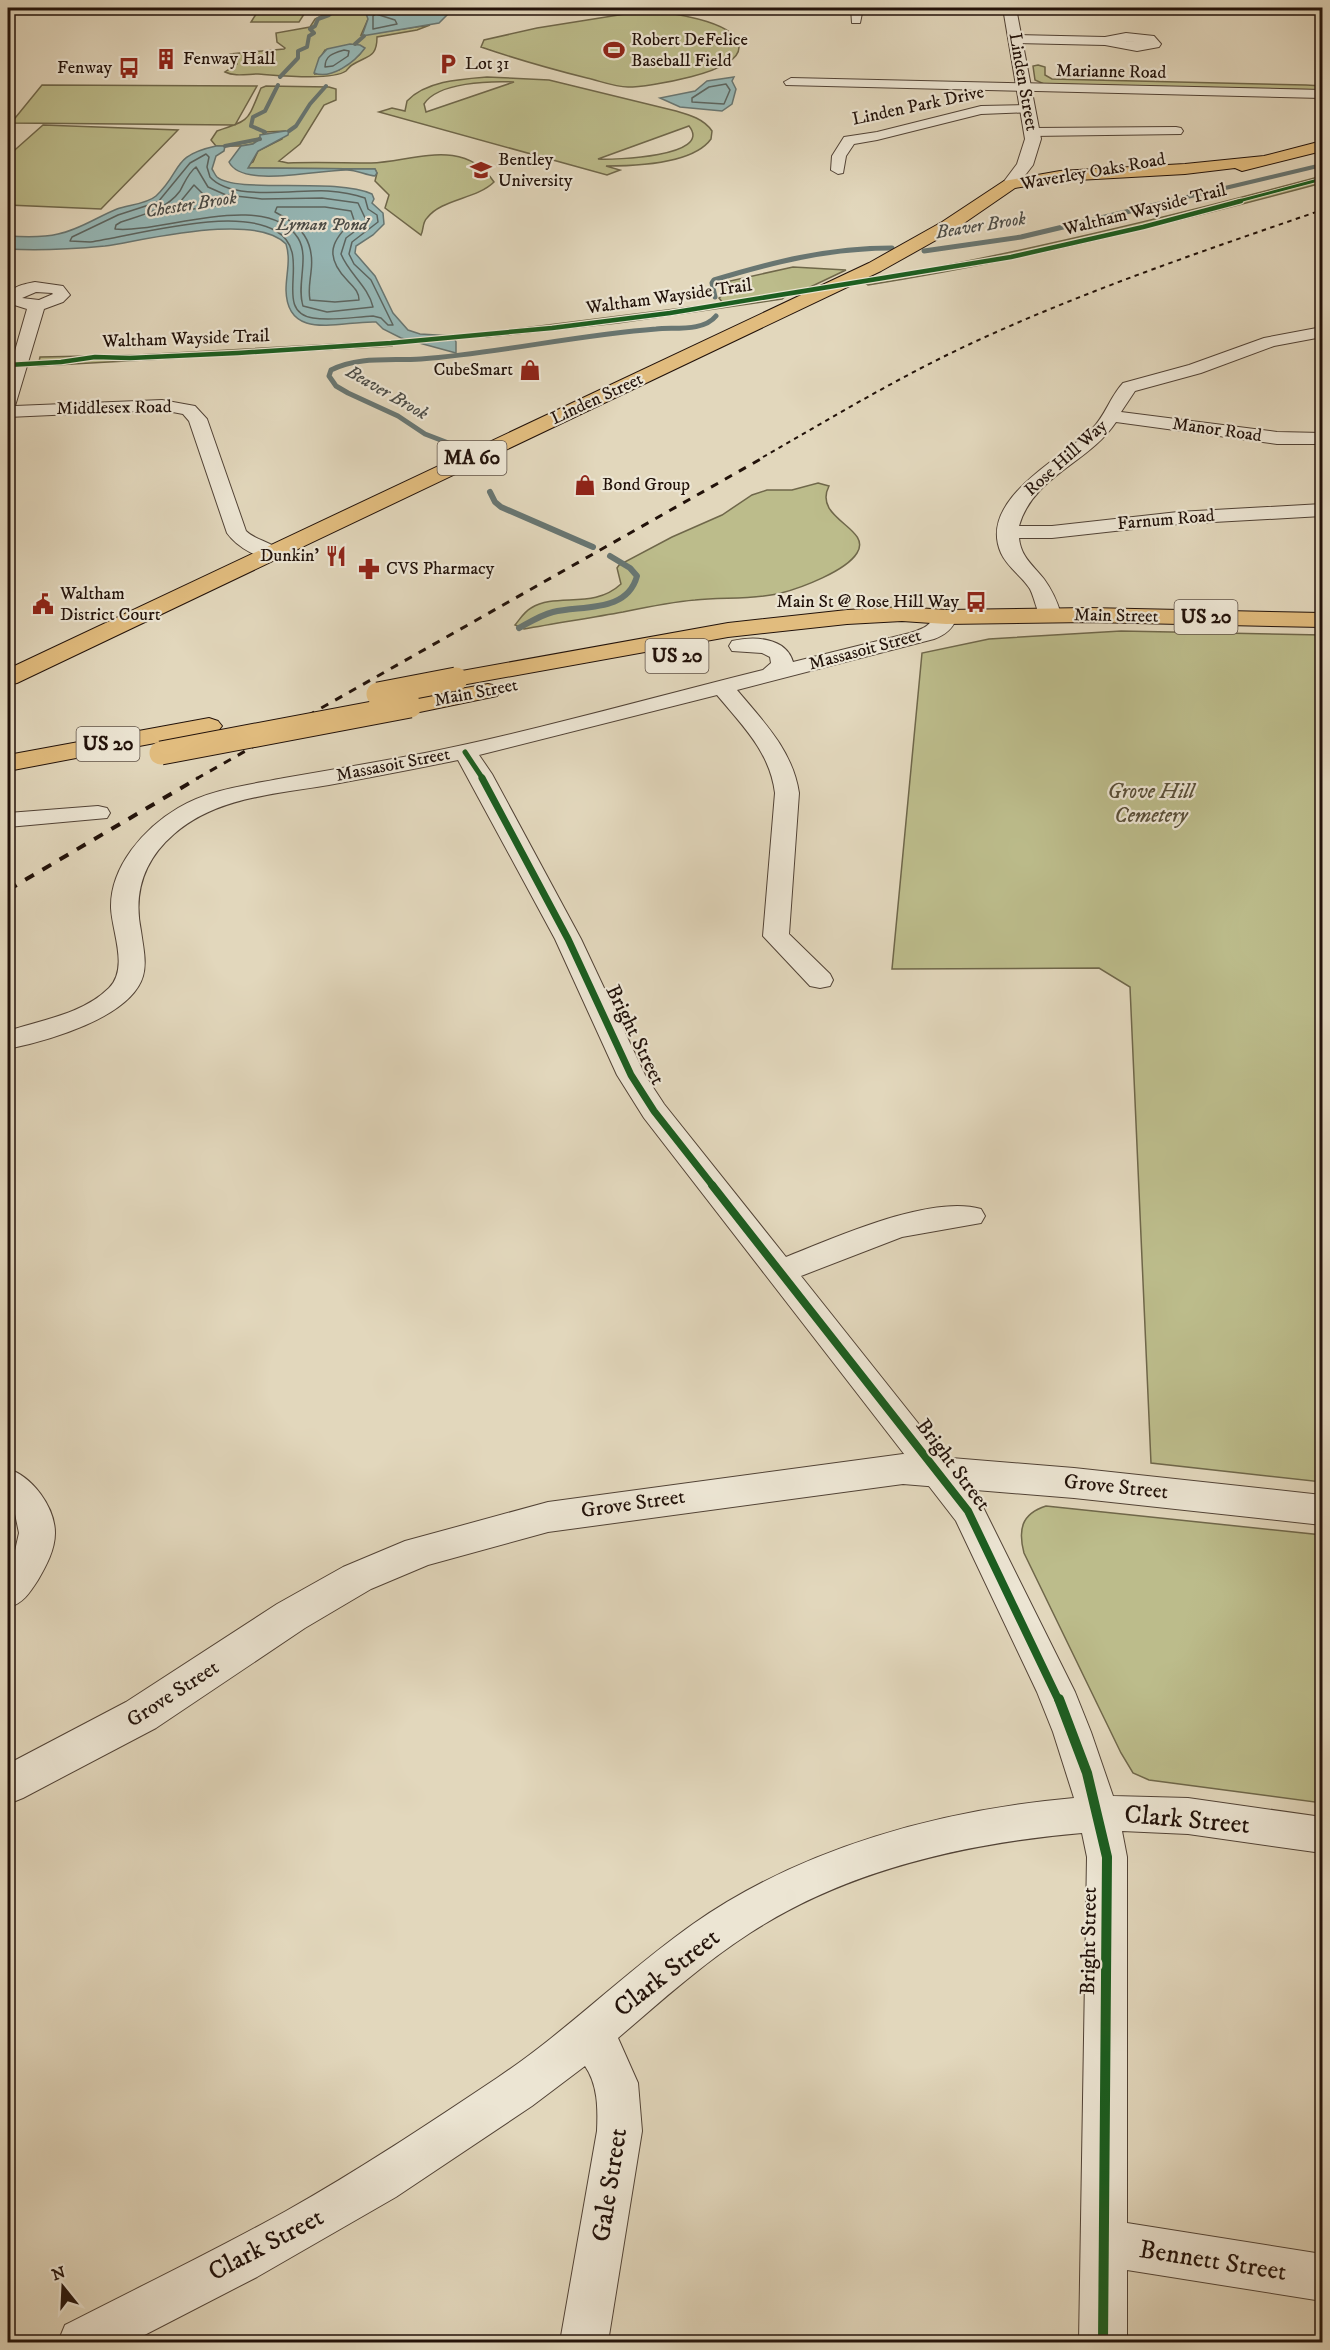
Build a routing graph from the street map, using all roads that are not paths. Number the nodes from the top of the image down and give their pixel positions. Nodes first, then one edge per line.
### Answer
1 (1009, 8) edge
2 (1015, 39) junction
3 (1105, 41) dead end
4 (791, 82) dead end
5 (1024, 88) junction
6 (1323, 94) edge
7 (1028, 109) junction
8 (1176, 131) dead end
9 (1032, 132) junction
10 (1323, 146) edge
11 (1263, 160) junction
12 (1024, 165) junction
13 (1066, 175) junction
14 (844, 177) dead end
15 (1010, 184) junction
16 (1074, 192) dead end
17 (1046, 195) dead end
18 (999, 211) dead end
19 (934, 234) junction
20 (36, 304) dead end
21 (1323, 332) edge
22 (8, 403) edge
23 (8, 412) edge
24 (1113, 416) junction
25 (1323, 439) edge
26 (1323, 510) edge
27 (1010, 532) junction
28 (272, 553) junction
29 (1050, 615) junction
30 (946, 617) junction
31 (1323, 620) edge
32 (740, 646) junction
33 (770, 675) junction
34 (8, 678) edge
35 (722, 687) junction
36 (465, 752) junction
37 (8, 763) edge
38 (8, 781) edge
39 (98, 813) dead end
40 (8, 820) edge
41 (820, 981) dead end
42 (8, 1040) edge
43 (970, 1216) dead end
44 (782, 1271) junction
45 (937, 1470) junction
46 (8, 1482) edge
47 (1323, 1510) edge
48 (8, 1593) edge
49 (8, 1785) edge
50 (1098, 1814) junction
51 (1323, 1835) edge
52 (589, 2036) junction
53 (1104, 2243) junction
54 (1323, 2278) edge
55 (82, 2343) edge
56 (584, 2343) edge
57 (1103, 2343) edge

1 - 2 street, Linden Street
2 - 3 street
2 - 5 street, Linden Street
4 - 5 street, Marianne Road
5 - 6 street, Marianne Road
5 - 7 street, Linden Street
7 - 9 street, Linden Street
7 - 14 street, Linden Park Drive
8 - 9 street
9 - 12 street, Linden Street
10 - 11 main road, Waverley Oaks Road / MA 60
11 - 13 main road, Waverley Oaks Road / MA 60
11 - 16 main road, Waverley Oaks Road / MA 60
12 - 13 street
12 - 15 street, Linden Street
13 - 15 main road, Waverley Oaks Road / MA 60
15 - 17 main road
15 - 19 main road, Linden Street / MA 60
18 - 19 main road, Waverley Oaks Road / MA 60
19 - 28 main road, Linden Street / MA 60
20 - 22 street
21 - 24 street, Rose Hill Way
23 - 28 street, Middlesex Road
24 - 25 street, Manor Road
24 - 27 street, Rose Hill Way
26 - 27 street, Farnum Road
27 - 29 street
28 - 34 main road, Linden Street / MA 60
29 - 30 main road, Main Street / US 20
29 - 31 main road, Main Street / US 20
30 - 32 main road, Main Street / US 20
30 - 33 street, Massasoit Street
30 - 37 main road, Main Street / US 20, bridge
32 - 33 street
32 - 38 main road, Main Street / US 20, bridge
33 - 35 street, Massasoit Street
35 - 36 street, Massasoit Street
35 - 41 street
36 - 42 street, Massasoit Street
36 - 44 street, Bright Street
39 - 40 street
43 - 44 street
44 - 45 street, Bright Street
45 - 47 street, Grove Street
45 - 49 street, Grove Street
45 - 50 street, Bright Street
46 - 48 street
50 - 51 street, Clark Street
50 - 52 street, Clark Street
50 - 53 street, Bright Street
52 - 55 street, Clark Street
52 - 56 street, Gale Street
53 - 54 street, Bennett Street
53 - 57 street, Bright Street

